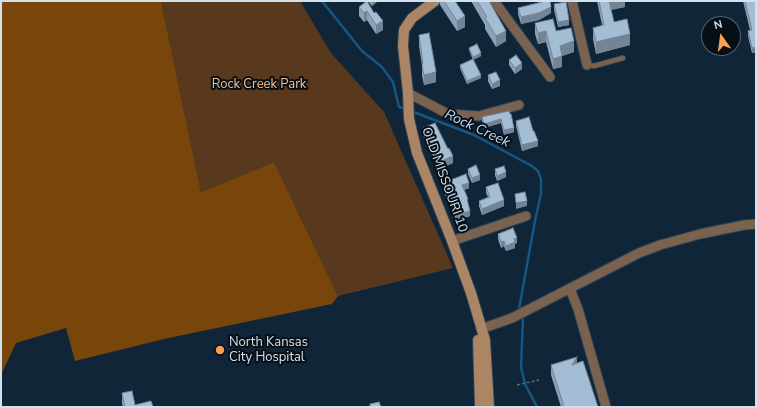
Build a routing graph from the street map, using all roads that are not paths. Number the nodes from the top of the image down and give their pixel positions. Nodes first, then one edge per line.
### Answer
1 (435, 1) edge
2 (494, 1) edge
3 (572, 1) edge
4 (623, 58) dead end
5 (587, 65) joint
6 (550, 77) dead end
7 (408, 97) junction
8 (519, 105) dead end
9 (526, 216) dead end
10 (756, 224) edge
11 (452, 241) junction
12 (570, 288) junction
13 (481, 329) junction
14 (480, 407) edge
15 (489, 407) edge
16 (606, 407) edge

1 - 7 street, OLD MISSOURI 10
2 - 6 street
3 - 5 street
4 - 5 lane
7 - 8 street
7 - 11 street, OLD MISSOURI 10
9 - 11 street
10 - 12 street
11 - 13 street, OLD MISSOURI 10
12 - 13 street
12 - 16 street
13 - 14 street
13 - 15 street, OLD MISSOURI 10

